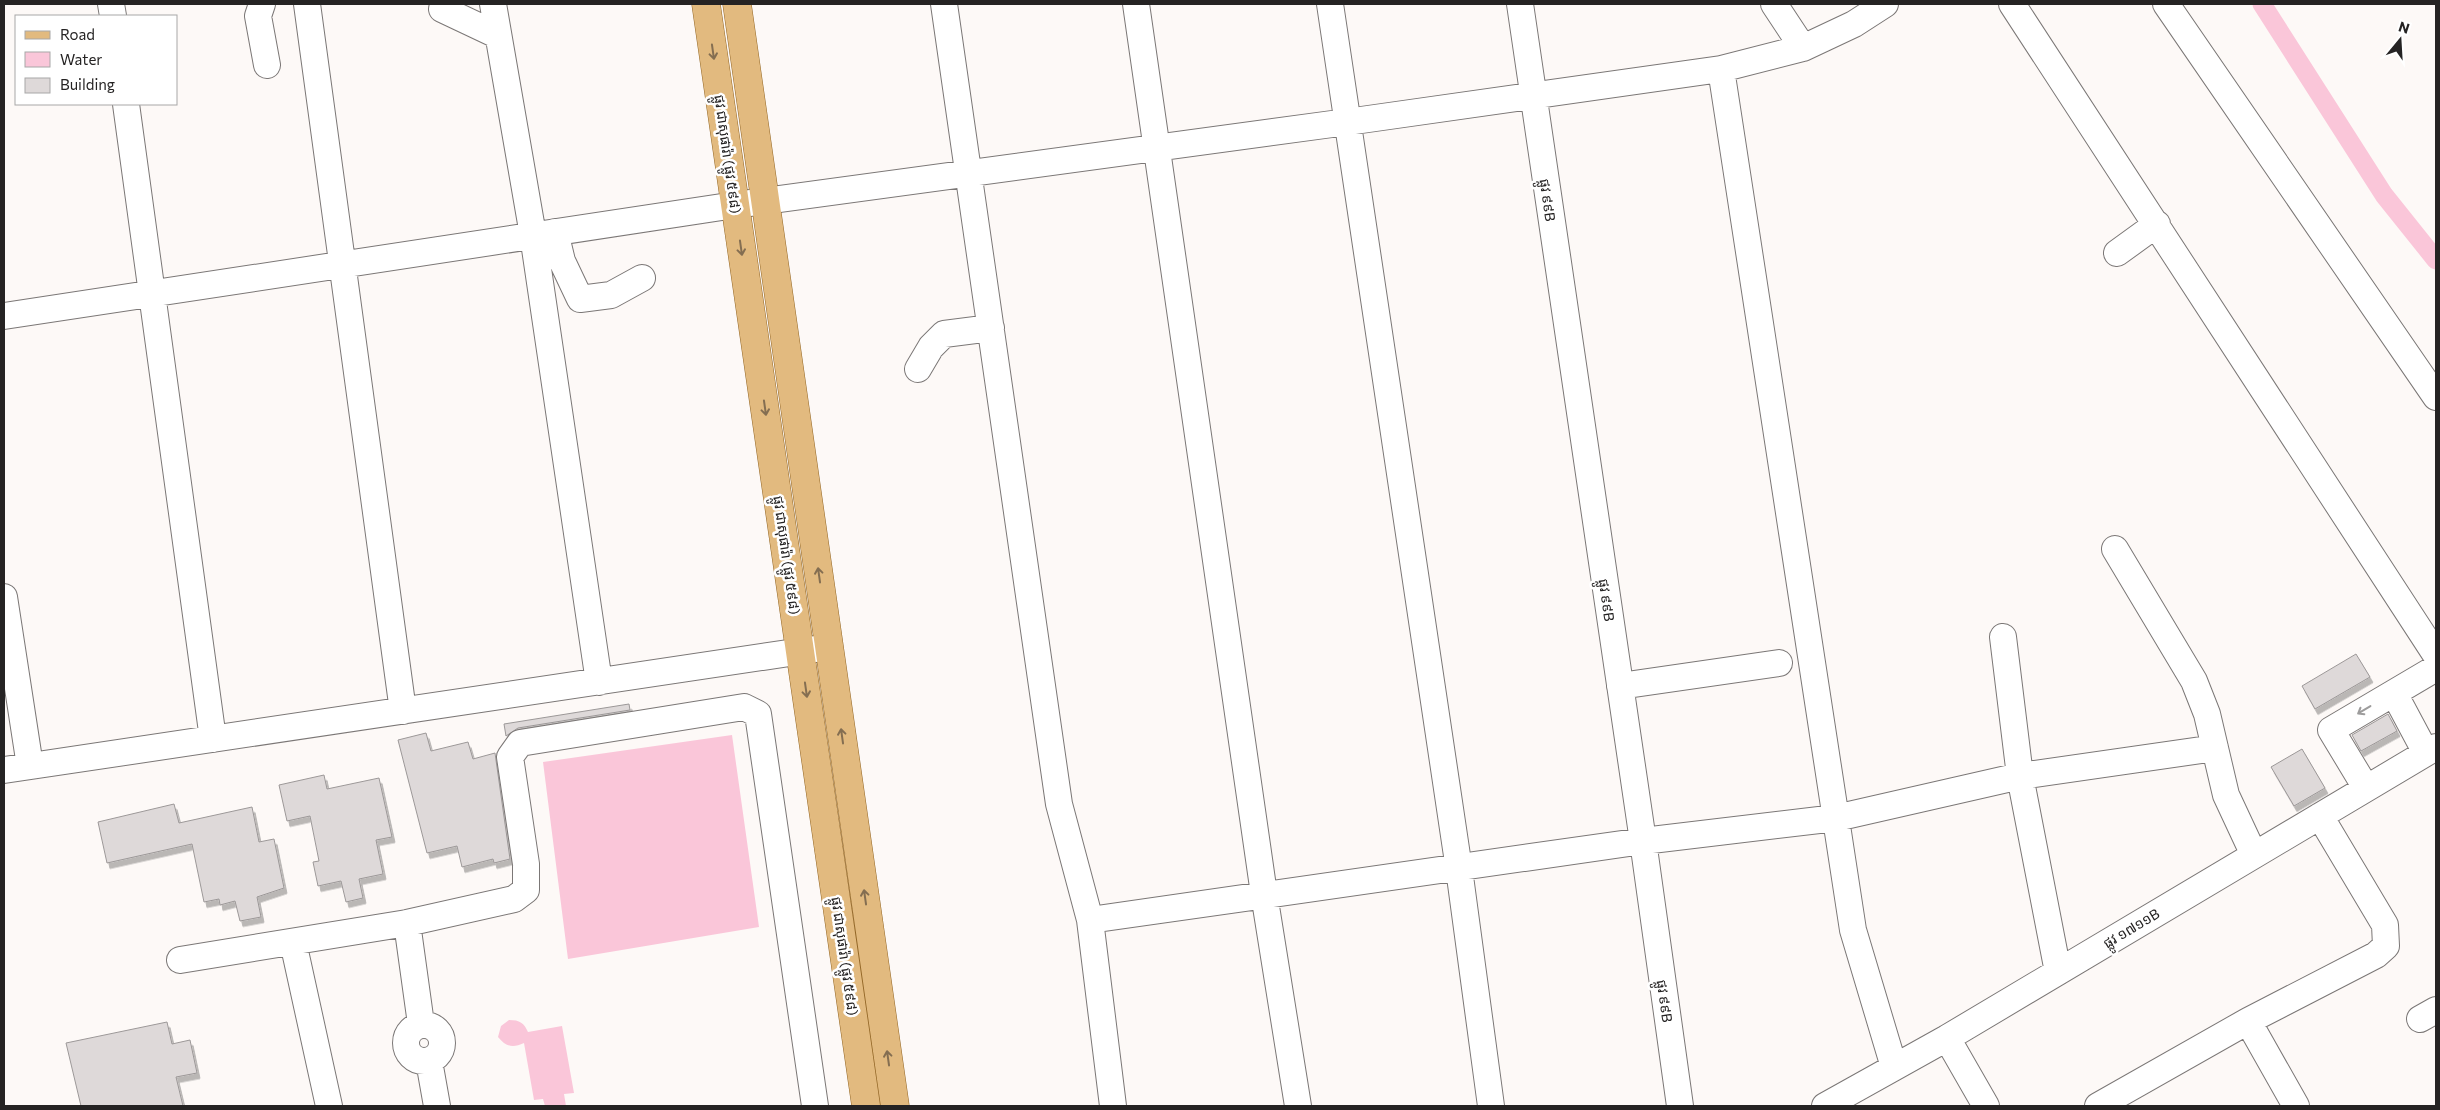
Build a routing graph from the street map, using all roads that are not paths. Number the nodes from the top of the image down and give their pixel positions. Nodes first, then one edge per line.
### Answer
1 (262, 4) edge
2 (307, 4) edge
3 (492, 4) edge
4 (706, 4) edge
5 (737, 4) edge
6 (944, 4) edge
7 (1136, 4) edge
8 (1330, 4) edge
9 (1520, 4) edge
10 (1774, 4) edge
11 (1885, 4) edge
12 (2012, 4) edge
13 (2166, 4) edge
14 (442, 9) dead end
15 (496, 35) junction
16 (1802, 48) junction
17 (267, 65) dead end
18 (1721, 69) junction
19 (1532, 95) junction
20 (126, 105) edge
21 (1347, 122) junction
22 (1157, 146) junction
23 (970, 174) junction
24 (766, 200) junction
25 (735, 205) junction
26 (2157, 224) junction
27 (544, 234) junction
28 (2117, 253) dead end
29 (343, 264) junction
30 (642, 278) dead end
31 (154, 293) junction
32 (4, 316) edge
33 (991, 328) junction
34 (918, 369) dead end
35 (2436, 397) edge
36 (2115, 550) dead end
37 (4, 597) edge
38 (2003, 637) dead end
39 (830, 647) junction
40 (801, 652) junction
41 (2436, 655) edge
42 (1779, 663) dead end
43 (2436, 668) edge
44 (599, 682) junction
45 (1620, 686) junction
46 (2394, 693) junction
47 (403, 710) junction
48 (214, 739) junction
49 (2215, 748) junction
50 (2431, 750) edge
51 (30, 766) junction
52 (4, 770) edge
53 (2020, 776) junction
54 (2366, 788) junction
55 (2320, 816) junction
56 (1836, 818) junction
57 (1643, 842) junction
58 (2254, 855) junction
59 (1459, 869) junction
60 (1264, 894) junction
61 (1090, 920) junction
62 (407, 922) junction
63 (293, 942) junction
64 (180, 960) dead end
65 (2058, 972) junction
66 (2248, 1021) junction
67 (1947, 1038) junction
68 (1894, 1067) junction
69 (329, 1106) edge
70 (437, 1106) edge
71 (815, 1106) edge
72 (866, 1106) edge
73 (895, 1106) edge
74 (1113, 1106) edge
75 (1298, 1106) edge
76 (1492, 1106) edge
77 (1680, 1106) edge
78 (1825, 1106) edge
79 (1986, 1106) edge
80 (2098, 1106) edge
81 (2296, 1106) edge

1 - 17 street
2 - 29 street
3 - 15 street
4 -> 25 main road, ផ្លូវ ជាសុផារ៉ា (ផ្លូវ ៥៩៨)
5 - 24 main road, ផ្លូវ ជាសុផារ៉ា (ផ្លូវ ៥៩៨)
6 - 23 street
7 - 22 street
8 - 21 street
9 - 19 street, ផ្លូវ ៩៩B
10 - 16 street
11 - 16 street
12 - 26 street
13 - 35 street
14 - 15 street
15 - 27 street
16 - 18 street
18 - 19 street
18 - 56 street
19 - 21 street
19 - 45 street, ផ្លូវ ៩៩B
20 - 31 street
21 - 22 street
21 - 59 street
22 - 23 street
22 - 60 street
23 - 24 street
23 - 33 street
24 - 25 street
39 -> 24 main road, ផ្លូវ ជាសុផារ៉ា (ផ្លូវ ៥៩៨)
25 - 27 street
25 -> 40 main road, ផ្លូវ ជាសុផារ៉ា (ផ្លូវ ៥៩៨)
26 - 28 street
26 - 41 street
27 - 29 street
27 - 30 street
27 - 44 street
29 - 31 street
29 - 47 street
31 - 32 street
31 - 48 street
33 - 34 street
33 - 61 street
36 - 49 street
37 - 51 street
38 - 53 street
39 - 40 street
73 -> 39 main road, ផ្លូវ ជាសុផារ៉ា (ផ្លូវ ៥៩៨)
40 - 44 street
40 -> 72 main road, ផ្លូវ ជាសុផារ៉ា (ផ្លូវ ៥៩៨)
42 - 45 street
43 - 46 street
44 - 47 street
45 - 57 street, ផ្លូវ ៩៩B
46 - 50 street
46 -> 54 street
47 - 48 street
48 - 51 street
49 - 53 street
49 - 58 street
50 - 54 street, ផ្លូវ ១៧១១B
51 - 52 street
53 - 56 street
53 - 65 street
54 - 55 street, ផ្លូវ ១៧១១B
55 - 58 street, ផ្លូវ ១៧១១B
55 - 66 street
56 - 57 street
56 - 68 street
57 - 59 street
57 - 77 street, ផ្លូវ ៩៩B
58 - 65 street, ផ្លូវ ១៧១១B
59 - 60 street
59 - 76 street
60 - 61 street
60 - 75 street
61 - 74 street
62 - 63 street
62 - 70 street
62 - 71 street
63 - 64 street
63 - 69 street
65 - 67 street, ផ្លូវ ១៧១១B
66 - 80 street
66 - 81 street
67 - 68 street, ផ្លូវ ១៧១១B
67 - 79 street
68 - 78 street, ផ្លូវ ១៧១១B

